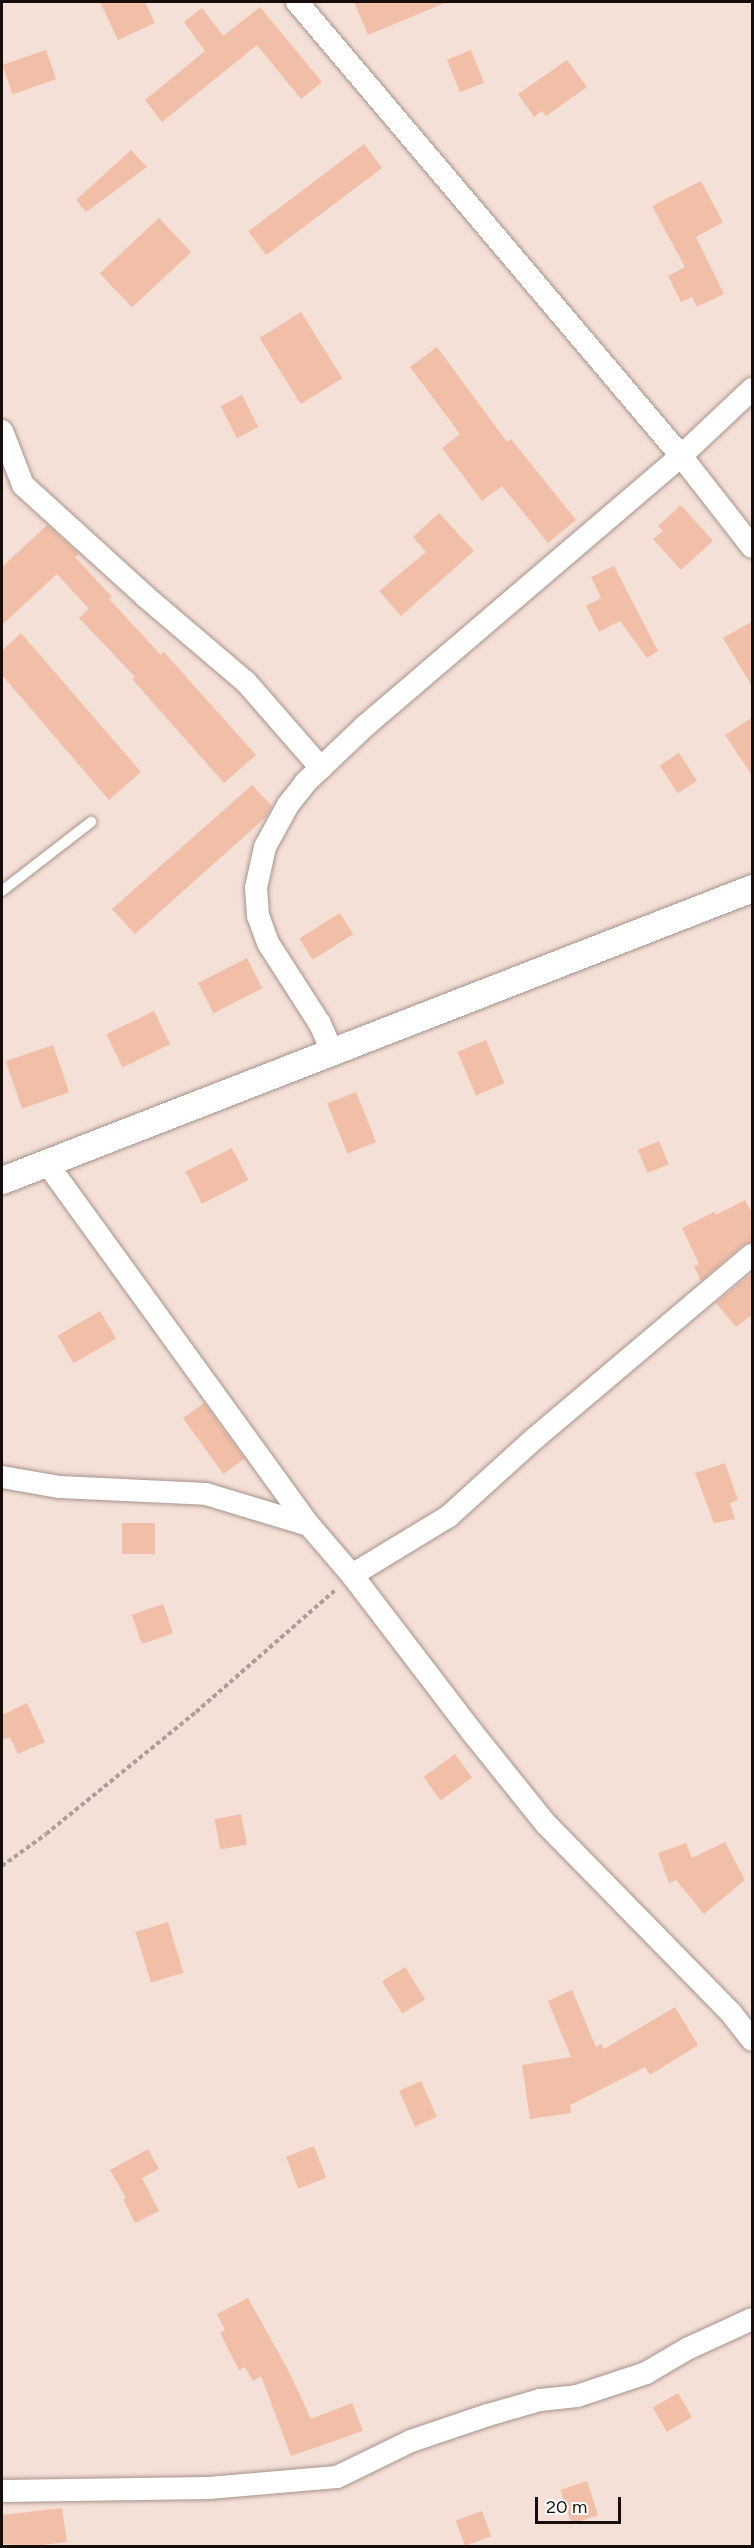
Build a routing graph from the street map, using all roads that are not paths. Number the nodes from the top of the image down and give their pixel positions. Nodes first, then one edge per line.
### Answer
1 (297, 2) edge
2 (753, 389) edge
3 (2, 431) edge
4 (681, 456) junction
5 (753, 547) edge
6 (321, 768) junction
7 (91, 822) dead end
8 (753, 888) edge
9 (2, 891) edge
10 (332, 1051) junction
11 (46, 1162) junction
12 (2, 1180) edge
13 (753, 1255) edge
14 (2, 1477) edge
15 (309, 1525) junction
16 (352, 1575) junction
17 (753, 2040) edge
18 (753, 2319) edge
19 (2, 2491) edge

1 - 4 street
2 - 4 street
3 - 6 street
4 - 5 street
4 - 6 street
6 - 10 street
7 - 9 lane
8 - 10 street
10 - 11 street
11 - 12 street
11 - 15 street
13 - 16 street
14 - 15 street
15 - 16 street
16 - 17 street
18 - 19 street

